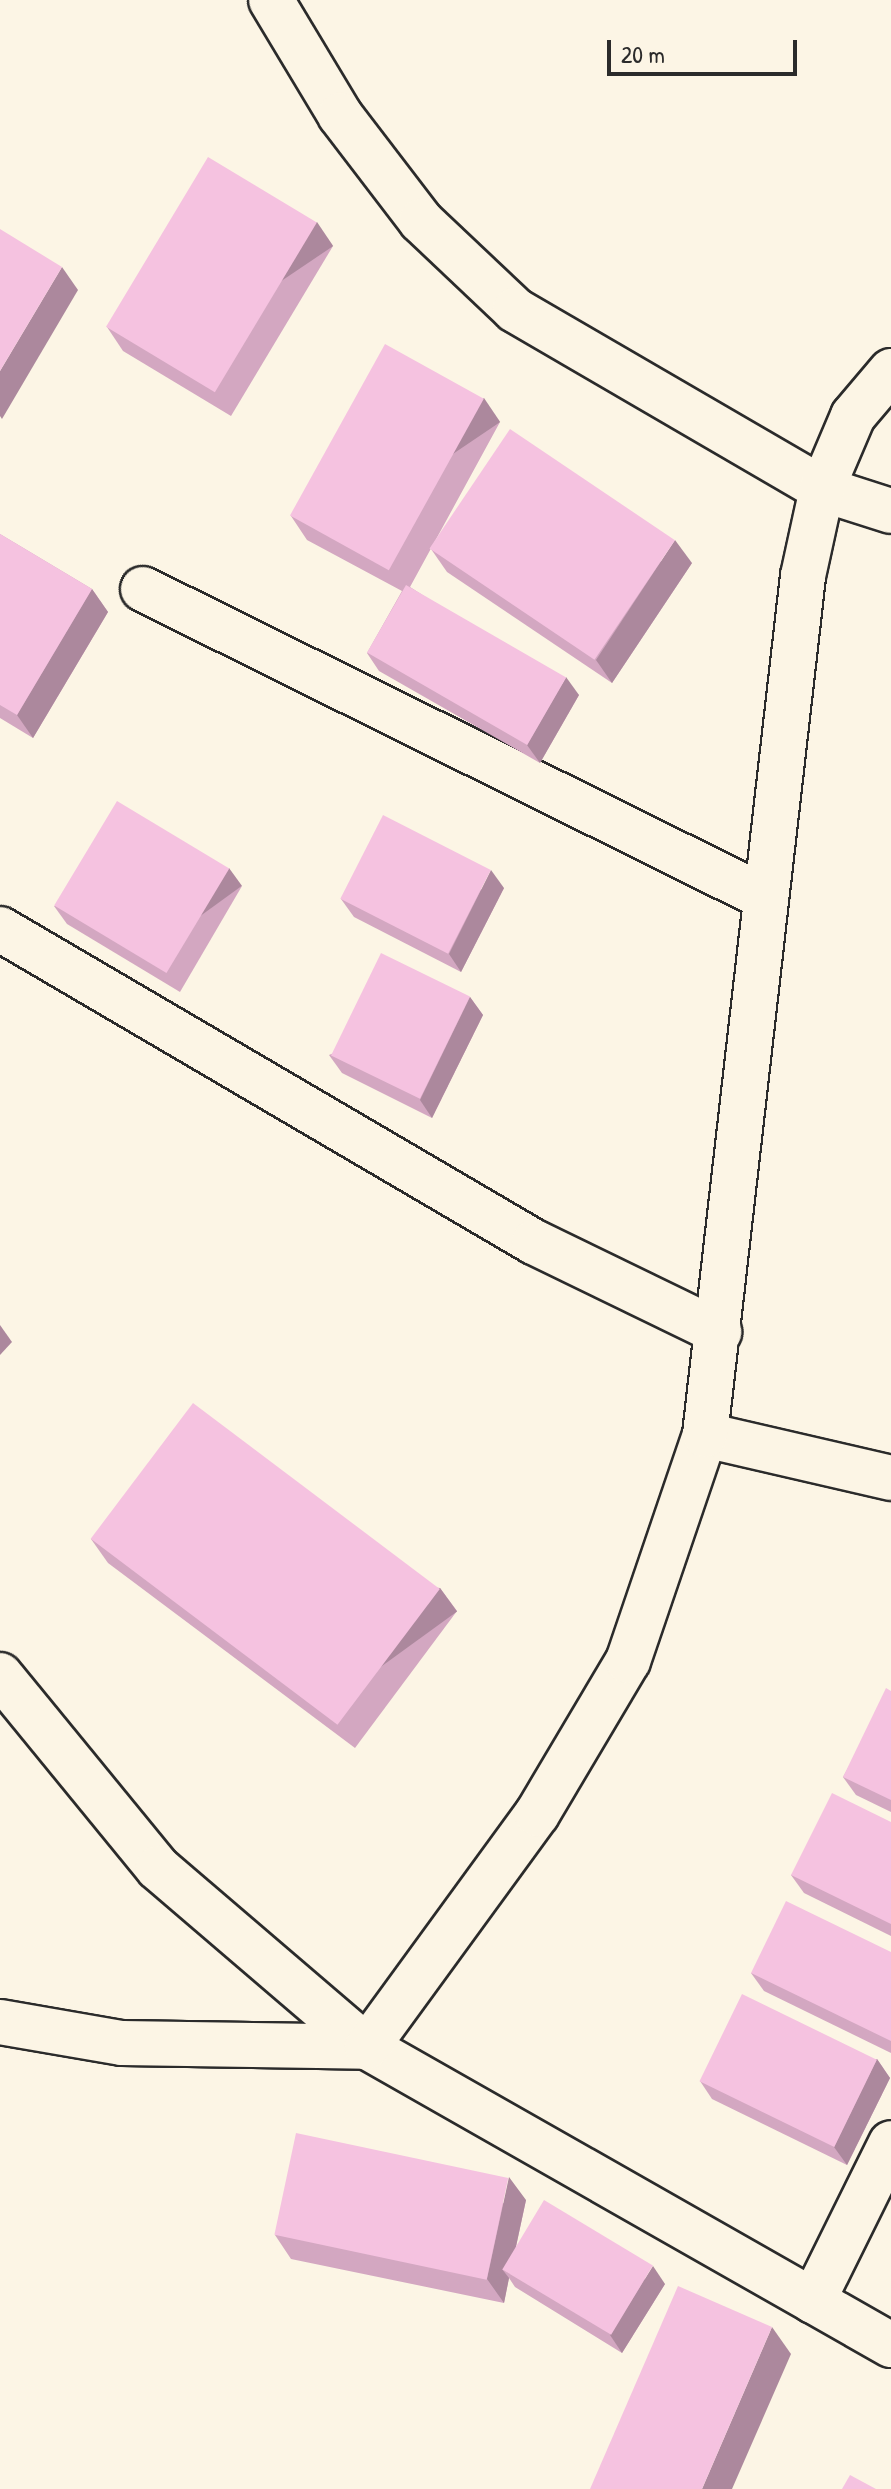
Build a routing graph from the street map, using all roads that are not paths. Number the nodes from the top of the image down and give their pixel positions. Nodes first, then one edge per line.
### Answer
1 (271, 0) edge
2 (891, 371) edge
3 (822, 489) junction
4 (891, 511) edge
5 (143, 589) dead end
6 (766, 898) junction
7 (0, 929) edge
8 (719, 1332) junction
9 (705, 1435) junction
10 (891, 1478) edge
11 (0, 1675) edge
12 (0, 2022) edge
13 (367, 2047) junction
14 (891, 2143) edge
15 (813, 2301) junction
16 (891, 2345) edge

1 - 3 street
2 - 3 street
3 - 4 street
3 - 6 street
5 - 6 street
6 - 8 street
7 - 8 street
8 - 9 street
9 - 10 street
9 - 13 street
11 - 13 street
12 - 13 street
13 - 15 street
14 - 15 street
15 - 16 street

